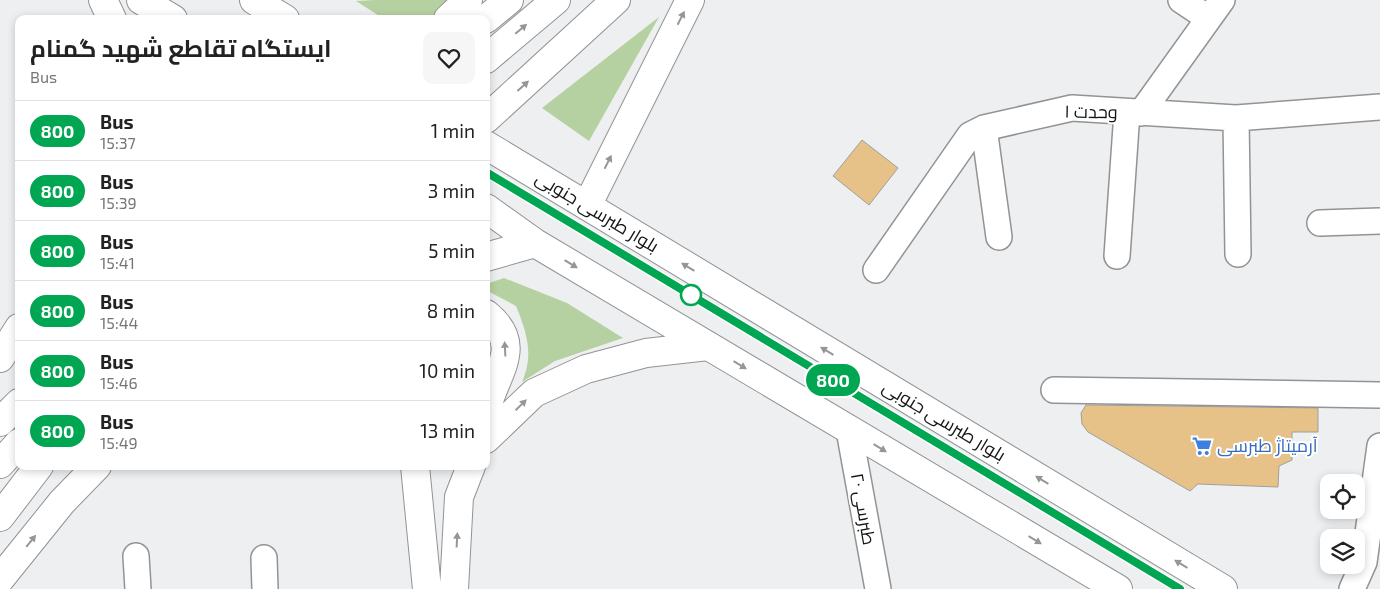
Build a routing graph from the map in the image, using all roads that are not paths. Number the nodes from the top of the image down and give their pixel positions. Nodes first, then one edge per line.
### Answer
1 (103, 0) edge
2 (141, 0) edge
3 (254, 0) edge
4 (468, 0) edge
5 (509, 0) edge
6 (556, 0) edge
7 (616, 0) edge
8 (690, 0) edge
9 (1181, 0) edge
10 (1215, 9) edge
11 (110, 15) edge
12 (166, 15) edge
13 (278, 15) edge
14 (452, 15) edge
15 (490, 16) edge
16 (490, 56) edge
17 (1380, 107) edge
18 (1134, 113) junction
19 (490, 115) edge
20 (1236, 118) junction
21 (984, 128) junction
22 (490, 147) edge
23 (587, 206) junction
24 (490, 211) edge
25 (1380, 221) edge
26 (1320, 223) dead end
27 (999, 238) dead end
28 (535, 243) junction
29 (1238, 254) dead end
30 (490, 256) edge
31 (1117, 256) dead end
32 (876, 270) dead end
33 (490, 317) edge
34 (15, 334) edge
35 (708, 346) junction
36 (0, 358) edge
37 (1054, 390) dead end
38 (1380, 395) edge
39 (490, 401) edge
40 (15, 407) edge
41 (0, 422) edge
42 (849, 430) junction
43 (490, 435) edge
44 (1380, 446) edge
45 (15, 447) edge
46 (0, 464) edge
47 (35, 470) edge
48 (93, 470) edge
49 (415, 470) edge
50 (469, 470) edge
51 (0, 517) edge
52 (136, 556) dead end
53 (264, 558) dead end
54 (0, 579) edge
55 (138, 589) edge
56 (265, 589) edge
57 (427, 589) edge
58 (454, 589) edge
59 (878, 589) edge
60 (1118, 589) edge
61 (1223, 589) edge
62 (1352, 589) edge

1 - 11 main road
2 - 12 main road
3 - 13 main road
4 - 14 main road
5 - 15 main road
16 -> 6 main road
19 -> 7 main road
23 -> 8 main road
9 - 10 street
10 - 18 street
17 - 20 street, وحدت ۱
18 - 20 street, وحدت ۱
18 - 21 street, وحدت ۱
18 - 31 street
20 - 29 street
21 - 27 street
21 - 32 street, وحدت ۱
22 - 23 main road, بلوار طبرسی جنوبی
61 -> 23 main road, بلوار طبرسی جنوبی
24 - 28 main road
25 - 26 street
28 - 30 main road
28 -> 35 main road
39 -> 33 main road
34 - 36 main road
35 -> 42 main road
43 -> 35 main road
37 - 38 street
40 - 41 main road
42 - 59 street, طبرسی ۲۰
42 -> 60 main road
44 - 62 street
45 - 46 main road
47 - 51 main road
54 -> 48 main road
49 - 57 main road
58 -> 50 main road
52 - 55 street
53 - 56 street

